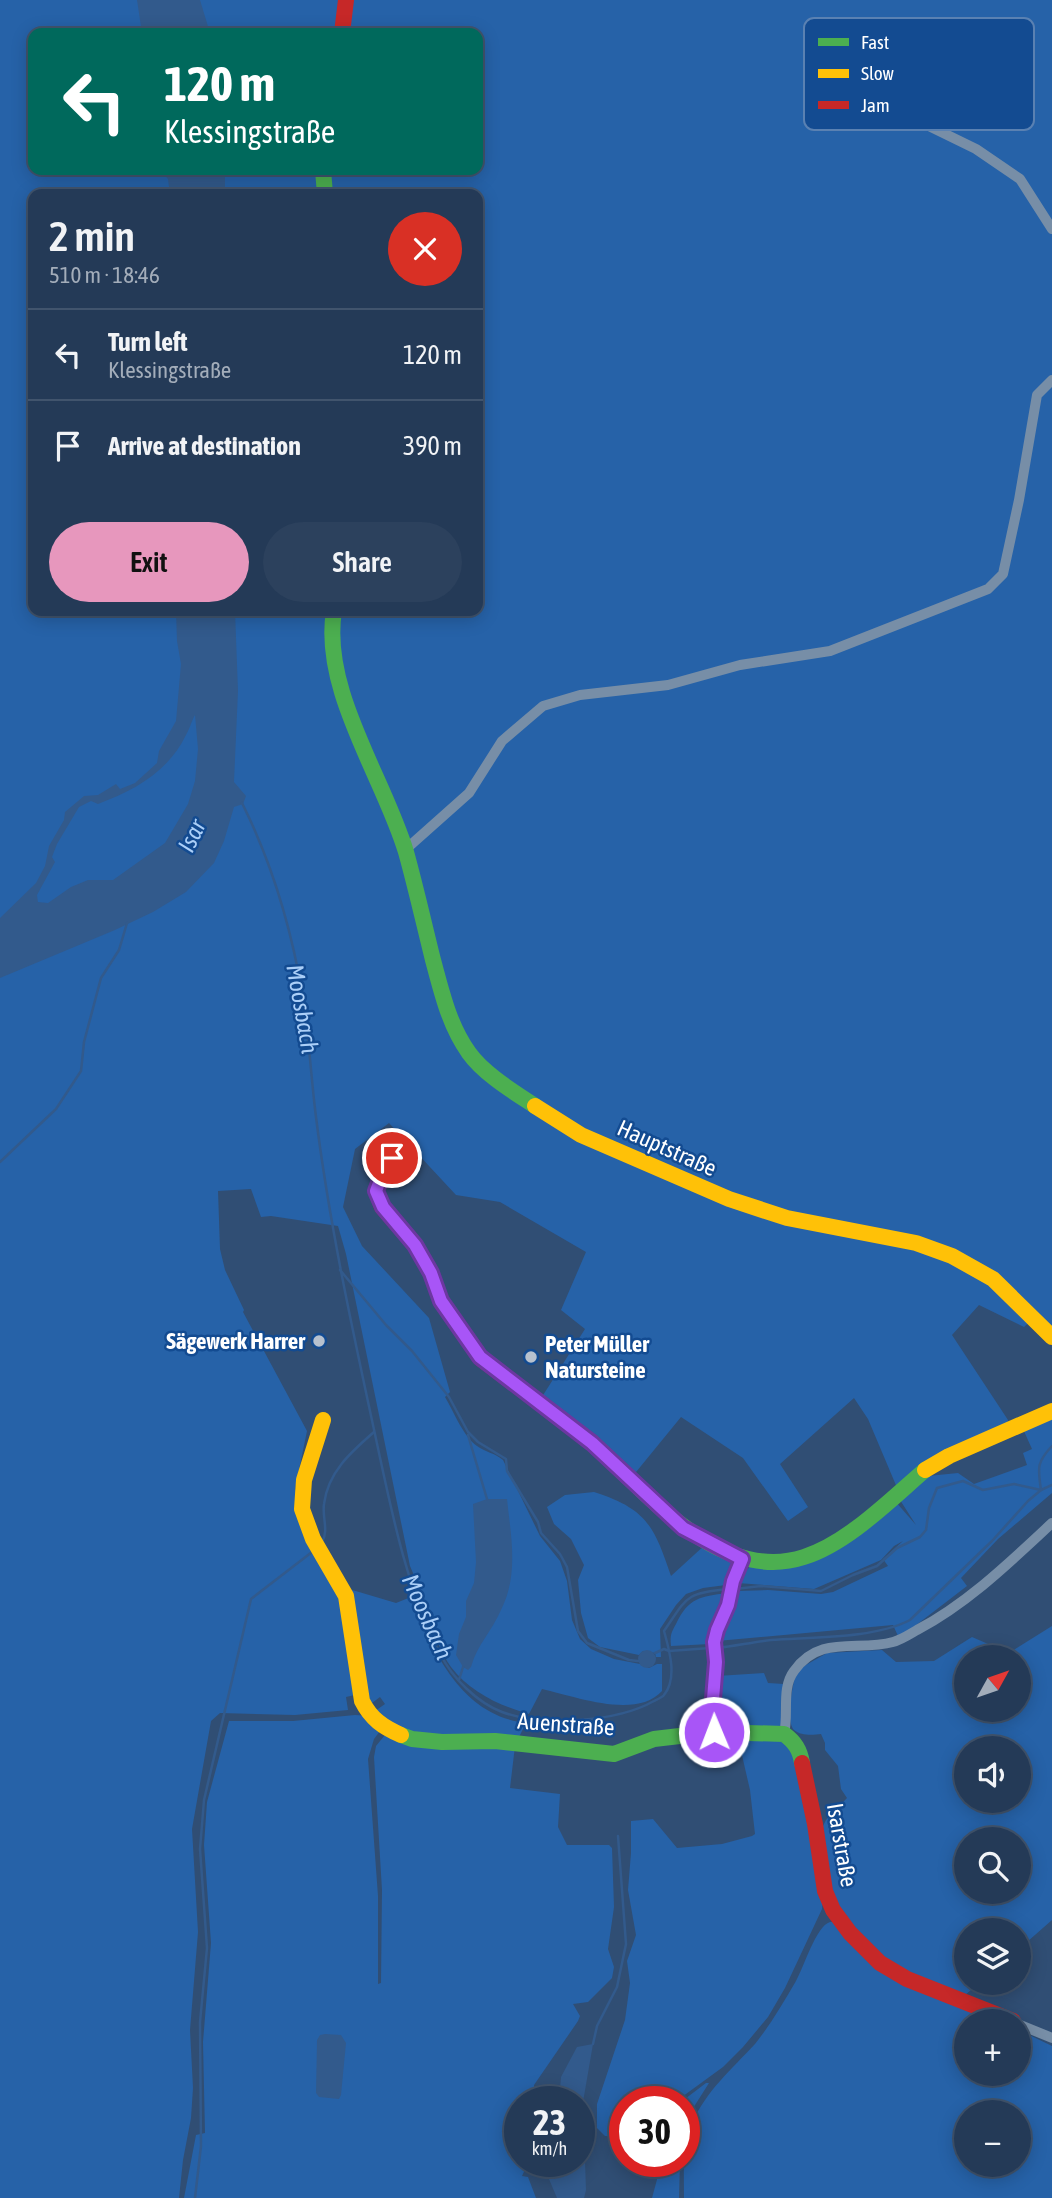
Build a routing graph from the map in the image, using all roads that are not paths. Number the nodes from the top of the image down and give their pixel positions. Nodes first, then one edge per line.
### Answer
1 (346, 0) edge
2 (343, 28) edge
3 (937, 130) edge
4 (1052, 229) edge
5 (1052, 380) edge
6 (334, 616) edge
7 (405, 850) junction
8 (402, 1146) dead end
9 (1052, 1336) edge
10 (1052, 1411) edge
11 (323, 1420) dead end
12 (1052, 1523) edge
13 (742, 1559) junction
14 (714, 1732) junction
15 (784, 1734) junction
16 (983, 2009) edge
17 (1031, 2029) edge
18 (1052, 2038) edge

1 - 2 street
3 - 4 street
5 - 7 street
6 - 7 street, Hauptstraße
7 - 9 street, Hauptstraße
8 - 13 street
10 - 13 street
11 - 14 street, Auenstraße
12 - 15 street
13 - 14 street
14 - 15 street
15 - 16 street, Isarstraße
17 - 18 street

